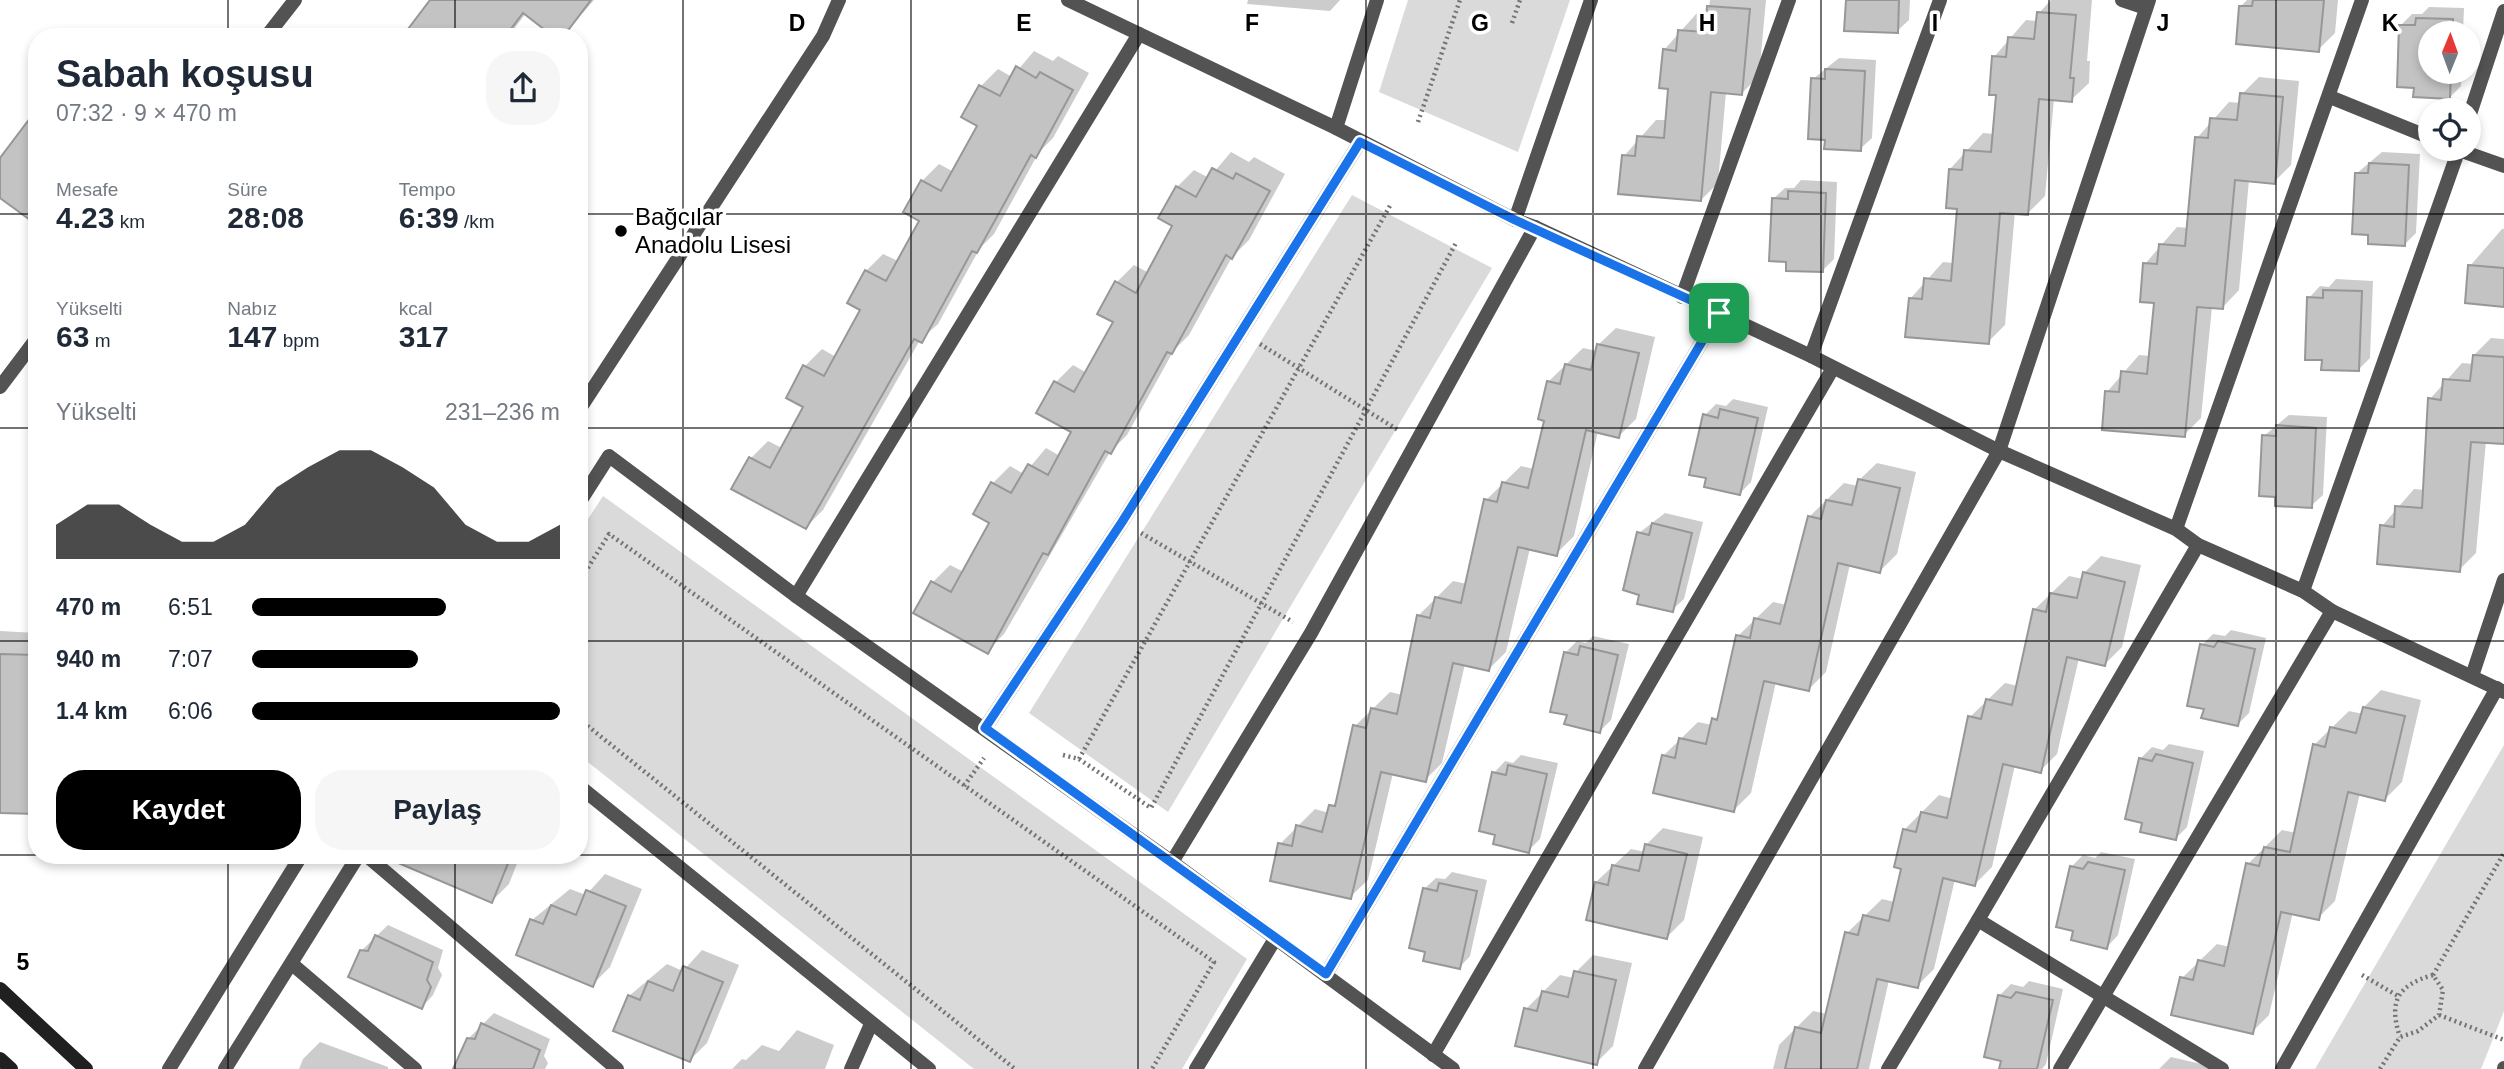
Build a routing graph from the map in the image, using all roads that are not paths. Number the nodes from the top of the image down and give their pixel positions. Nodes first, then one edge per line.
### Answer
1 (295, 0) edge
2 (839, 0) edge
3 (1069, 0) edge
4 (1377, 0) edge
5 (1591, 0) edge
6 (1789, 0) edge
7 (1940, 0) edge
8 (2122, 0) edge
9 (2362, 0) edge
10 (2147, 4) edge
11 (2504, 12) edge
12 (273, 28) edge
13 (1139, 34) junction
14 (2330, 97) junction
15 (2475, 98) edge
16 (1336, 128) junction
17 (2418, 133) edge
18 (1360, 142) junction
19 (2481, 158) edge
20 (2454, 161) edge
21 (2504, 166) edge
22 (1515, 220) junction
23 (1535, 227) junction
24 (1682, 297) junction
25 (1719, 313) junction
26 (28, 350) edge
27 (1811, 356) junction
28 (1833, 368) junction
29 (0, 387) edge
30 (588, 396) edge
31 (1999, 451) junction
32 (588, 489) edge
33 (2176, 529) junction
34 (2198, 545) junction
35 (2504, 580) edge
36 (2303, 590) junction
37 (796, 596) junction
38 (2332, 611) junction
39 (2472, 676) junction
40 (2501, 690) edge
41 (985, 728) junction
42 (588, 793) edge
43 (1172, 862) junction
44 (296, 864) edge
45 (353, 864) edge
46 (376, 864) edge
47 (1978, 920) junction
48 (1275, 939) junction
49 (292, 964) junction
50 (1326, 974) junction
51 (0, 989) edge
52 (2103, 997) junction
53 (872, 1024) junction
54 (1433, 1055) junction
55 (0, 1059) edge
56 (11, 1069) edge
57 (86, 1069) edge
58 (169, 1069) edge
59 (225, 1069) edge
60 (415, 1069) edge
61 (617, 1069) edge
62 (851, 1069) edge
63 (929, 1069) edge
64 (1196, 1069) edge
65 (1453, 1069) edge
66 (1645, 1069) edge
67 (1888, 1069) edge
68 (2060, 1069) edge
69 (2222, 1069) edge
70 (2282, 1069) edge

1 - 12 street
2 - 30 street
3 - 13 street
4 - 16 street
5 - 22 street
6 - 24 street
7 - 27 street
8 - 10 street
9 - 14 street
10 - 31 street
11 - 15 street
13 - 16 street
13 - 37 street
14 - 17 street
14 - 33 street
16 - 18 street
18 - 22 street
18 - 41 street
19 - 21 street
20 - 36 street
22 - 23 street
23 - 24 street
23 - 43 street
24 - 25 street
25 - 27 street
25 - 50 street
26 - 29 street
27 - 28 street
28 - 31 street
28 - 54 street
31 - 33 street
31 - 66 street
32 - 37 street
33 - 34 street
34 - 36 street
34 - 47 street
35 - 39 street
36 - 38 street
37 - 41 street
38 - 39 street
38 - 52 street
39 - 40 street
40 - 70 street
41 - 43 street
42 - 53 street
43 - 48 street
44 - 58 street
45 - 49 street
46 - 61 street
47 - 52 street
47 - 67 street
48 - 50 street
48 - 64 street
49 - 59 street
49 - 60 street
50 - 54 street
51 - 57 main road
52 - 68 street
52 - 69 street
53 - 62 street
53 - 63 street
54 - 65 street
55 - 56 main road

